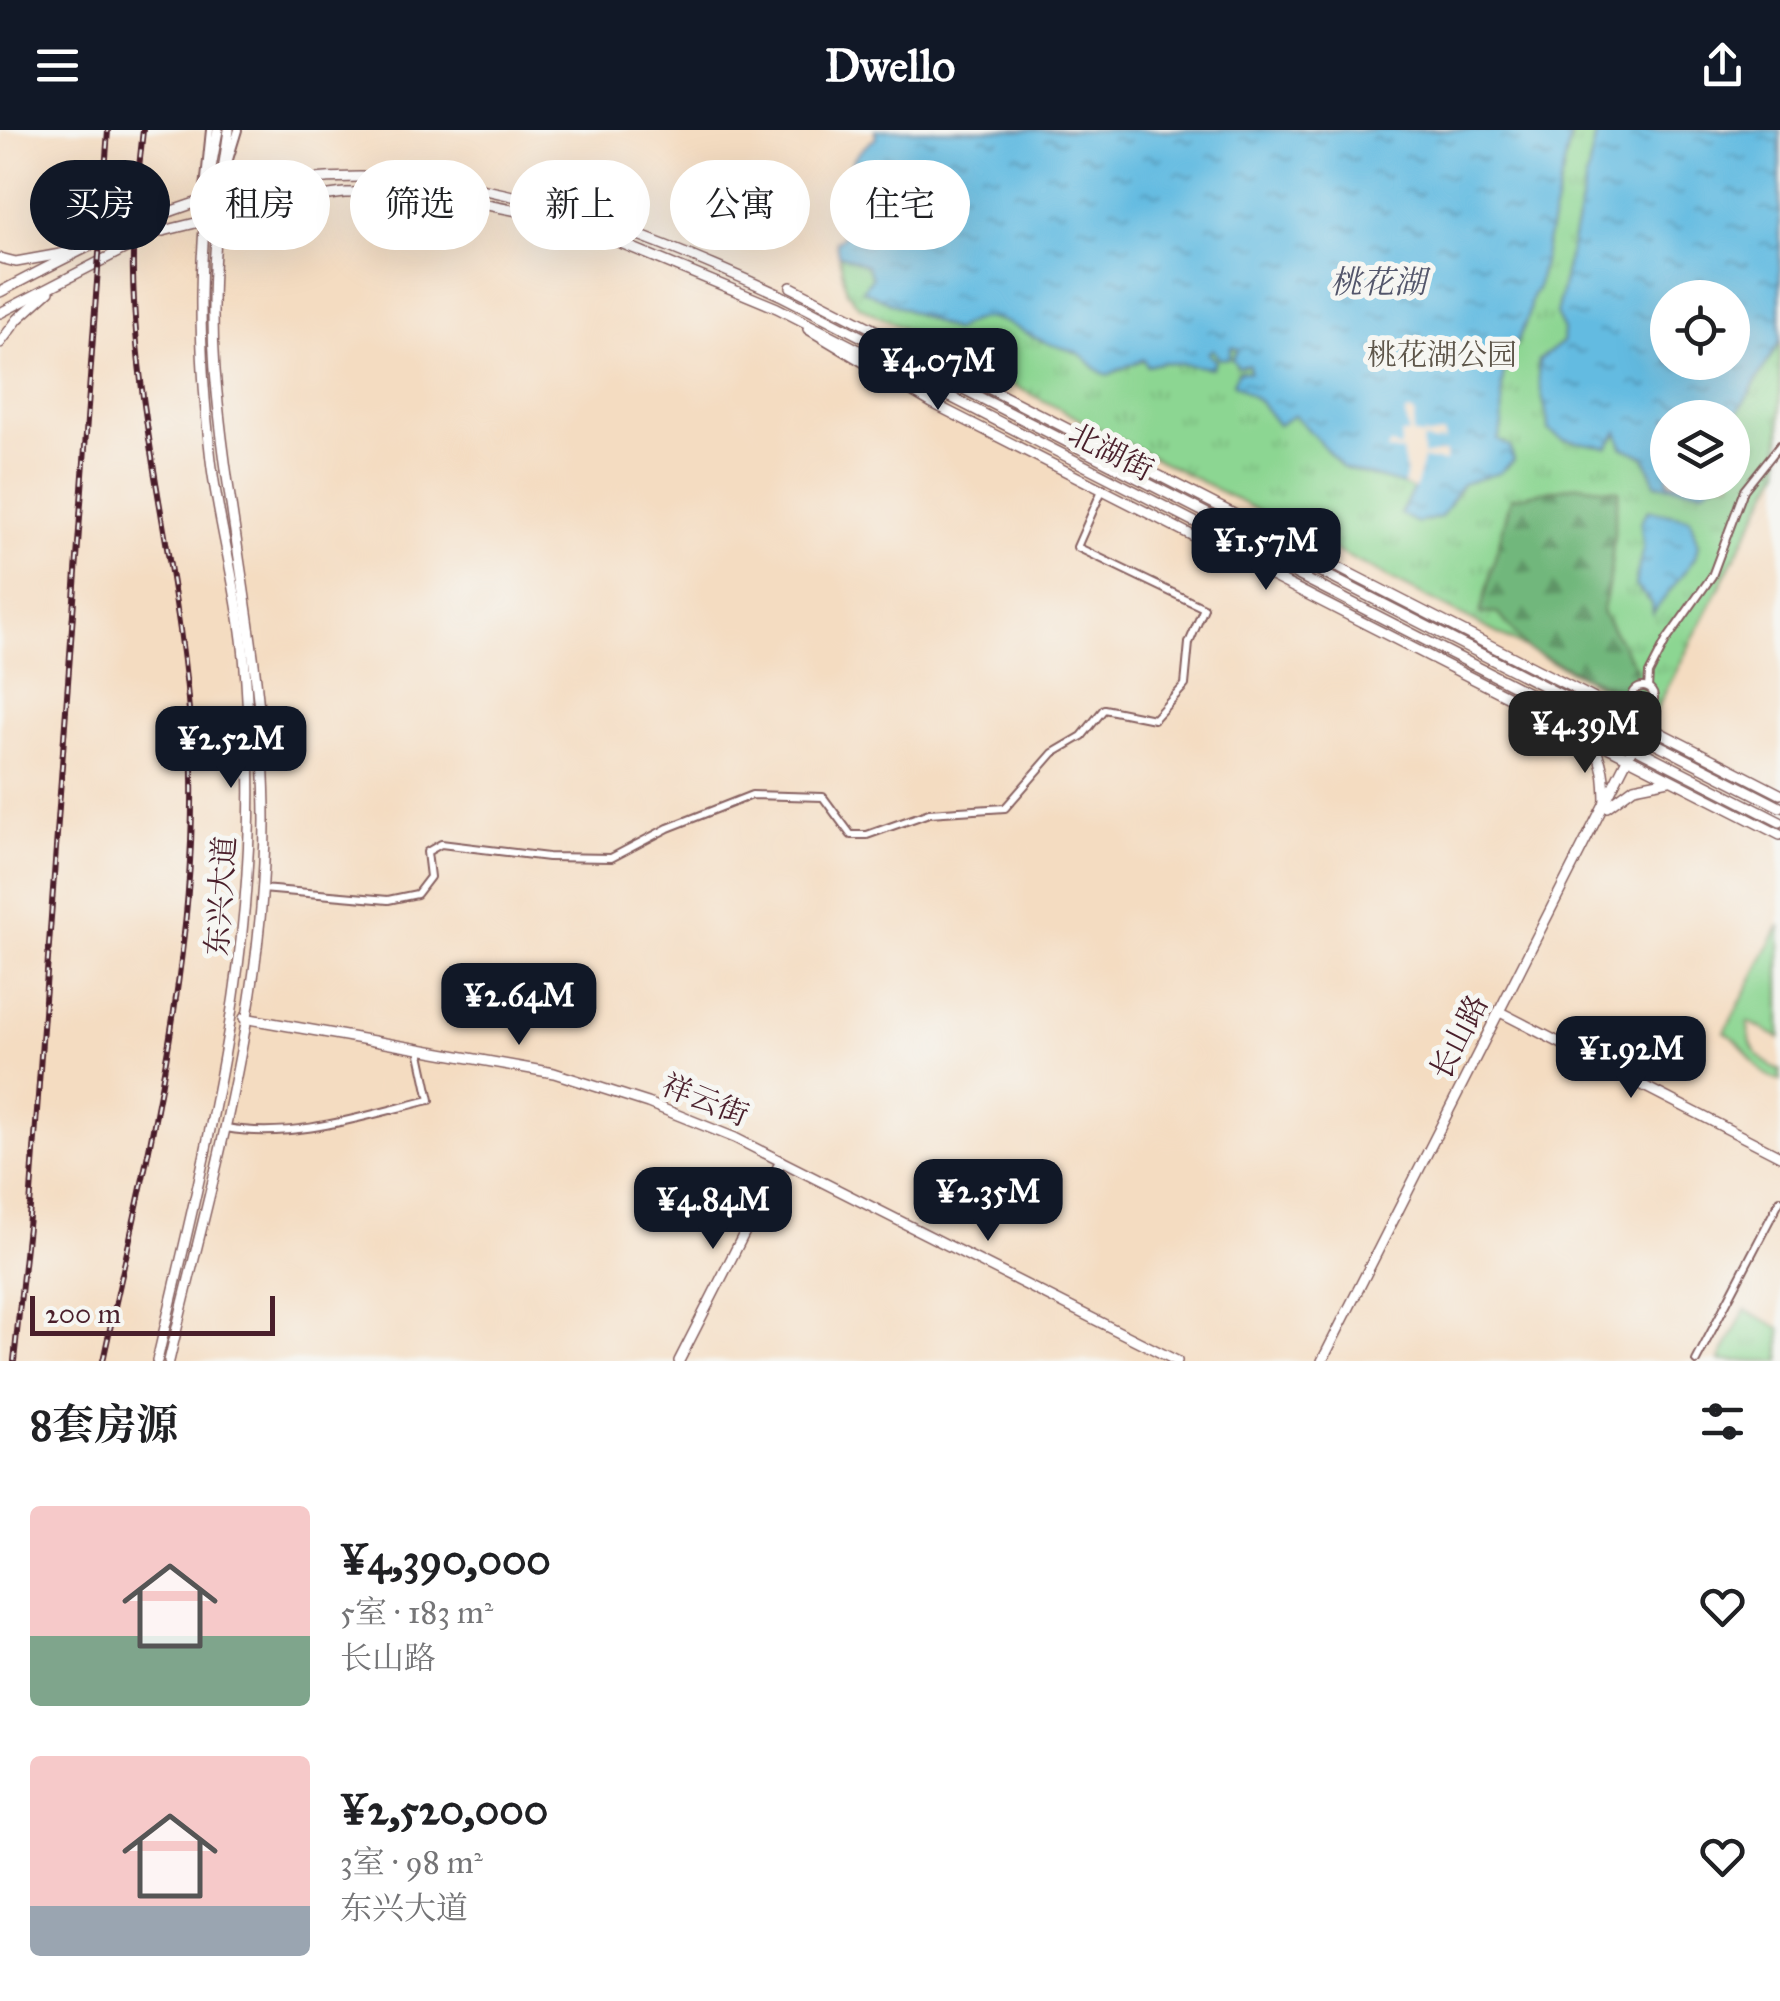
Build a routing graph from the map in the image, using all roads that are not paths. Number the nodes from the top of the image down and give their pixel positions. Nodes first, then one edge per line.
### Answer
1 (210, 130) edge
2 (218, 130) edge
3 (229, 130) edge
4 (238, 130) edge
5 (207, 160) edge
6 (212, 160) edge
7 (224, 160) edge
8 (229, 160) edge
9 (330, 180) edge
10 (330, 195) edge
11 (190, 223) edge
12 (78, 250) joint
13 (201, 250) edge
14 (214, 250) edge
15 (0, 258) edge
16 (61, 280) junction
17 (791, 288) dead end
18 (0, 292) edge
19 (0, 313) edge
20 (0, 343) edge
21 (1780, 445) edge
22 (1066, 463) junction
23 (1103, 488) junction
24 (1182, 522) junction
25 (1462, 666) junction
26 (1648, 688) junction
27 (1642, 709) junction
28 (1641, 723) junction
29 (1639, 735) junction
30 (1588, 737) junction
31 (1633, 753) junction
32 (1671, 780) junction
33 (1705, 784) junction
34 (1780, 794) edge
35 (1604, 808) junction
36 (1780, 808) edge
37 (1780, 822) edge
38 (1780, 836) edge
39 (261, 889) junction
40 (1500, 1012) junction
41 (232, 1016) junction
42 (246, 1019) junction
43 (419, 1049) junction
44 (224, 1128) junction
45 (1780, 1156) edge
46 (781, 1161) junction
47 (1780, 1200) edge
48 (157, 1361) edge
49 (169, 1361) edge
50 (679, 1361) edge
51 (1177, 1361) edge
52 (1322, 1361) edge
53 (1696, 1361) edge

1 - 5 street
2 - 6 main road, 东兴大道
3 - 7 main road, 东兴大道
4 - 8 street
9 - 29 main road, 北湖街
10 - 22 main road, 北湖街
11 - 16 main road, 北湖街
12 - 15 main road
12 - 18 main road, 北湖街
13 - 41 main road, 东兴大道
14 - 39 main road, 东兴大道
16 - 19 main road, 北湖街
16 - 20 main road
17 - 28 main road
21 - 26 street
22 - 23 main road
22 - 24 main road, 北湖街
23 - 24 main road
23 - 39 street
24 - 25 main road, 北湖街
25 - 30 main road
25 - 31 main road, 北湖街
26 - 27 street
26 - 27 street
27 - 28 street
28 - 29 street
28 - 34 main road
29 - 31 main road, 长山路
29 - 36 main road, 北湖街
30 - 31 main road
30 - 35 main road
31 - 32 main road
31 - 33 main road, 北湖街
31 - 35 main road, 长山路
32 - 33 main road
32 - 35 main road
32 - 38 main road
33 - 37 main road, 北湖街
35 - 40 main road, 长山路
39 - 42 main road, 东兴大道
40 - 45 main road
40 - 52 main road, 长山路
41 - 42 main road, 祥云街
41 - 48 main road, 东兴大道
42 - 43 main road, 祥云街
42 - 44 main road, 东兴大道
43 - 44 street
43 - 46 main road, 祥云街
44 - 49 main road, 东兴大道
46 - 50 main road
46 - 51 main road, 祥云街
47 - 53 street

